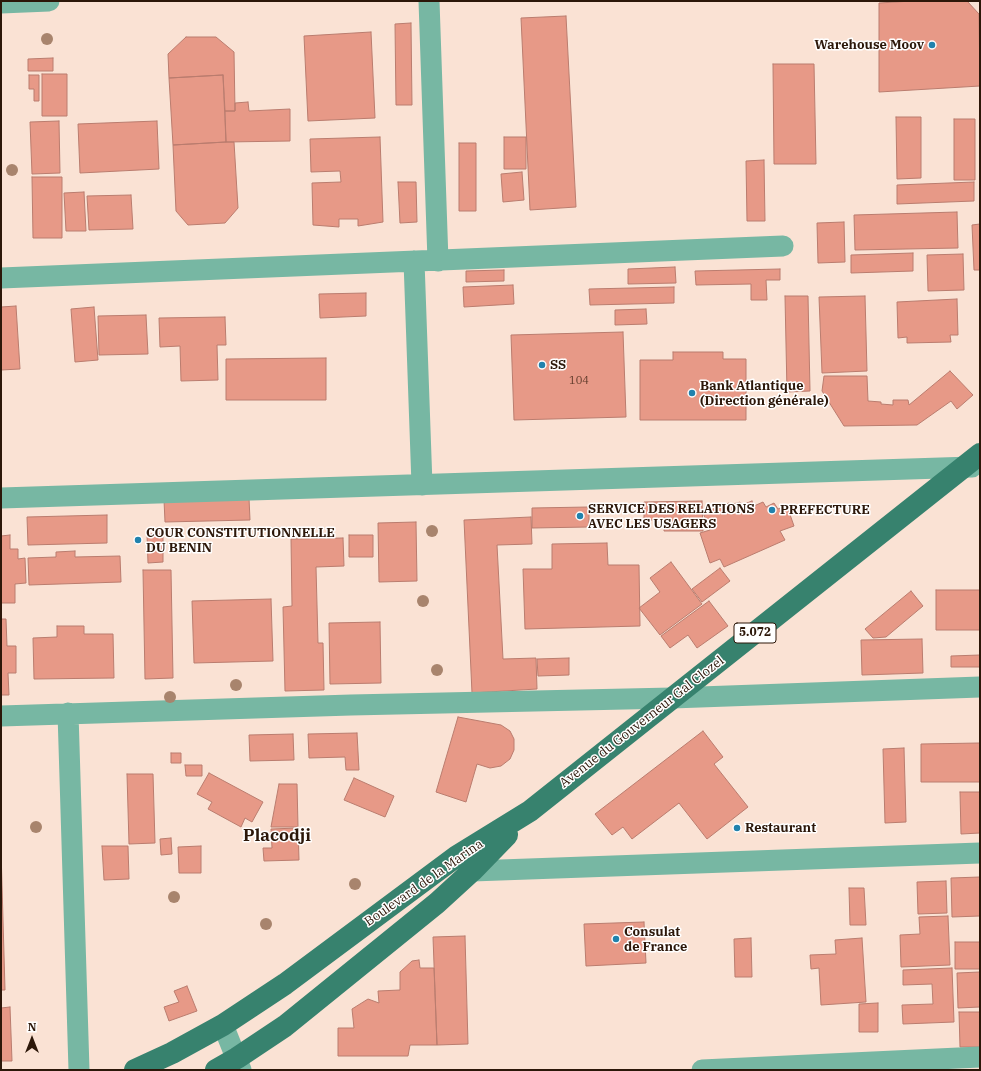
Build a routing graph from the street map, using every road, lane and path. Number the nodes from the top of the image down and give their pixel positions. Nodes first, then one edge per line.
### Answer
1 (48, 1) edge
2 (429, 1) edge
3 (1, 3) edge
4 (783, 246) dead end
5 (414, 261) junction
6 (438, 261) junction
7 (1, 278) edge
8 (974, 463) edge
9 (422, 485) junction
10 (1, 498) edge
11 (980, 687) edge
12 (672, 698) junction
13 (68, 713) junction
14 (1, 716) edge
15 (530, 811) junction
16 (980, 853) edge
17 (472, 871) junction
18 (223, 1025) junction
19 (980, 1057) edge
20 (239, 1064) edge
21 (79, 1070) edge
22 (135, 1070) edge
23 (216, 1070) edge
24 (702, 1070) edge

1 - 3 street
2 - 6 street
4 - 6 street
5 - 6 street
5 - 7 street
5 - 9 street
8 - 9 street
8 - 12 main road, Avenue du Gouverneur Gal Clozel / 5.072
9 - 10 street
11 - 12 street
12 - 13 street
12 - 15 main road, Avenue du Gouverneur Gal Clozel / 5.072
13 - 14 street
13 - 21 street
15 - 17 main road, Boulevard de la Marina
15 - 18 main road, Boulevard de la Marina
16 - 17 street
17 - 20 main road, Boulevard de la Marina
18 - 20 street
18 - 22 main road, Boulevard de la Marina
19 - 24 street
20 - 23 main road, Boulevard de la Marina

